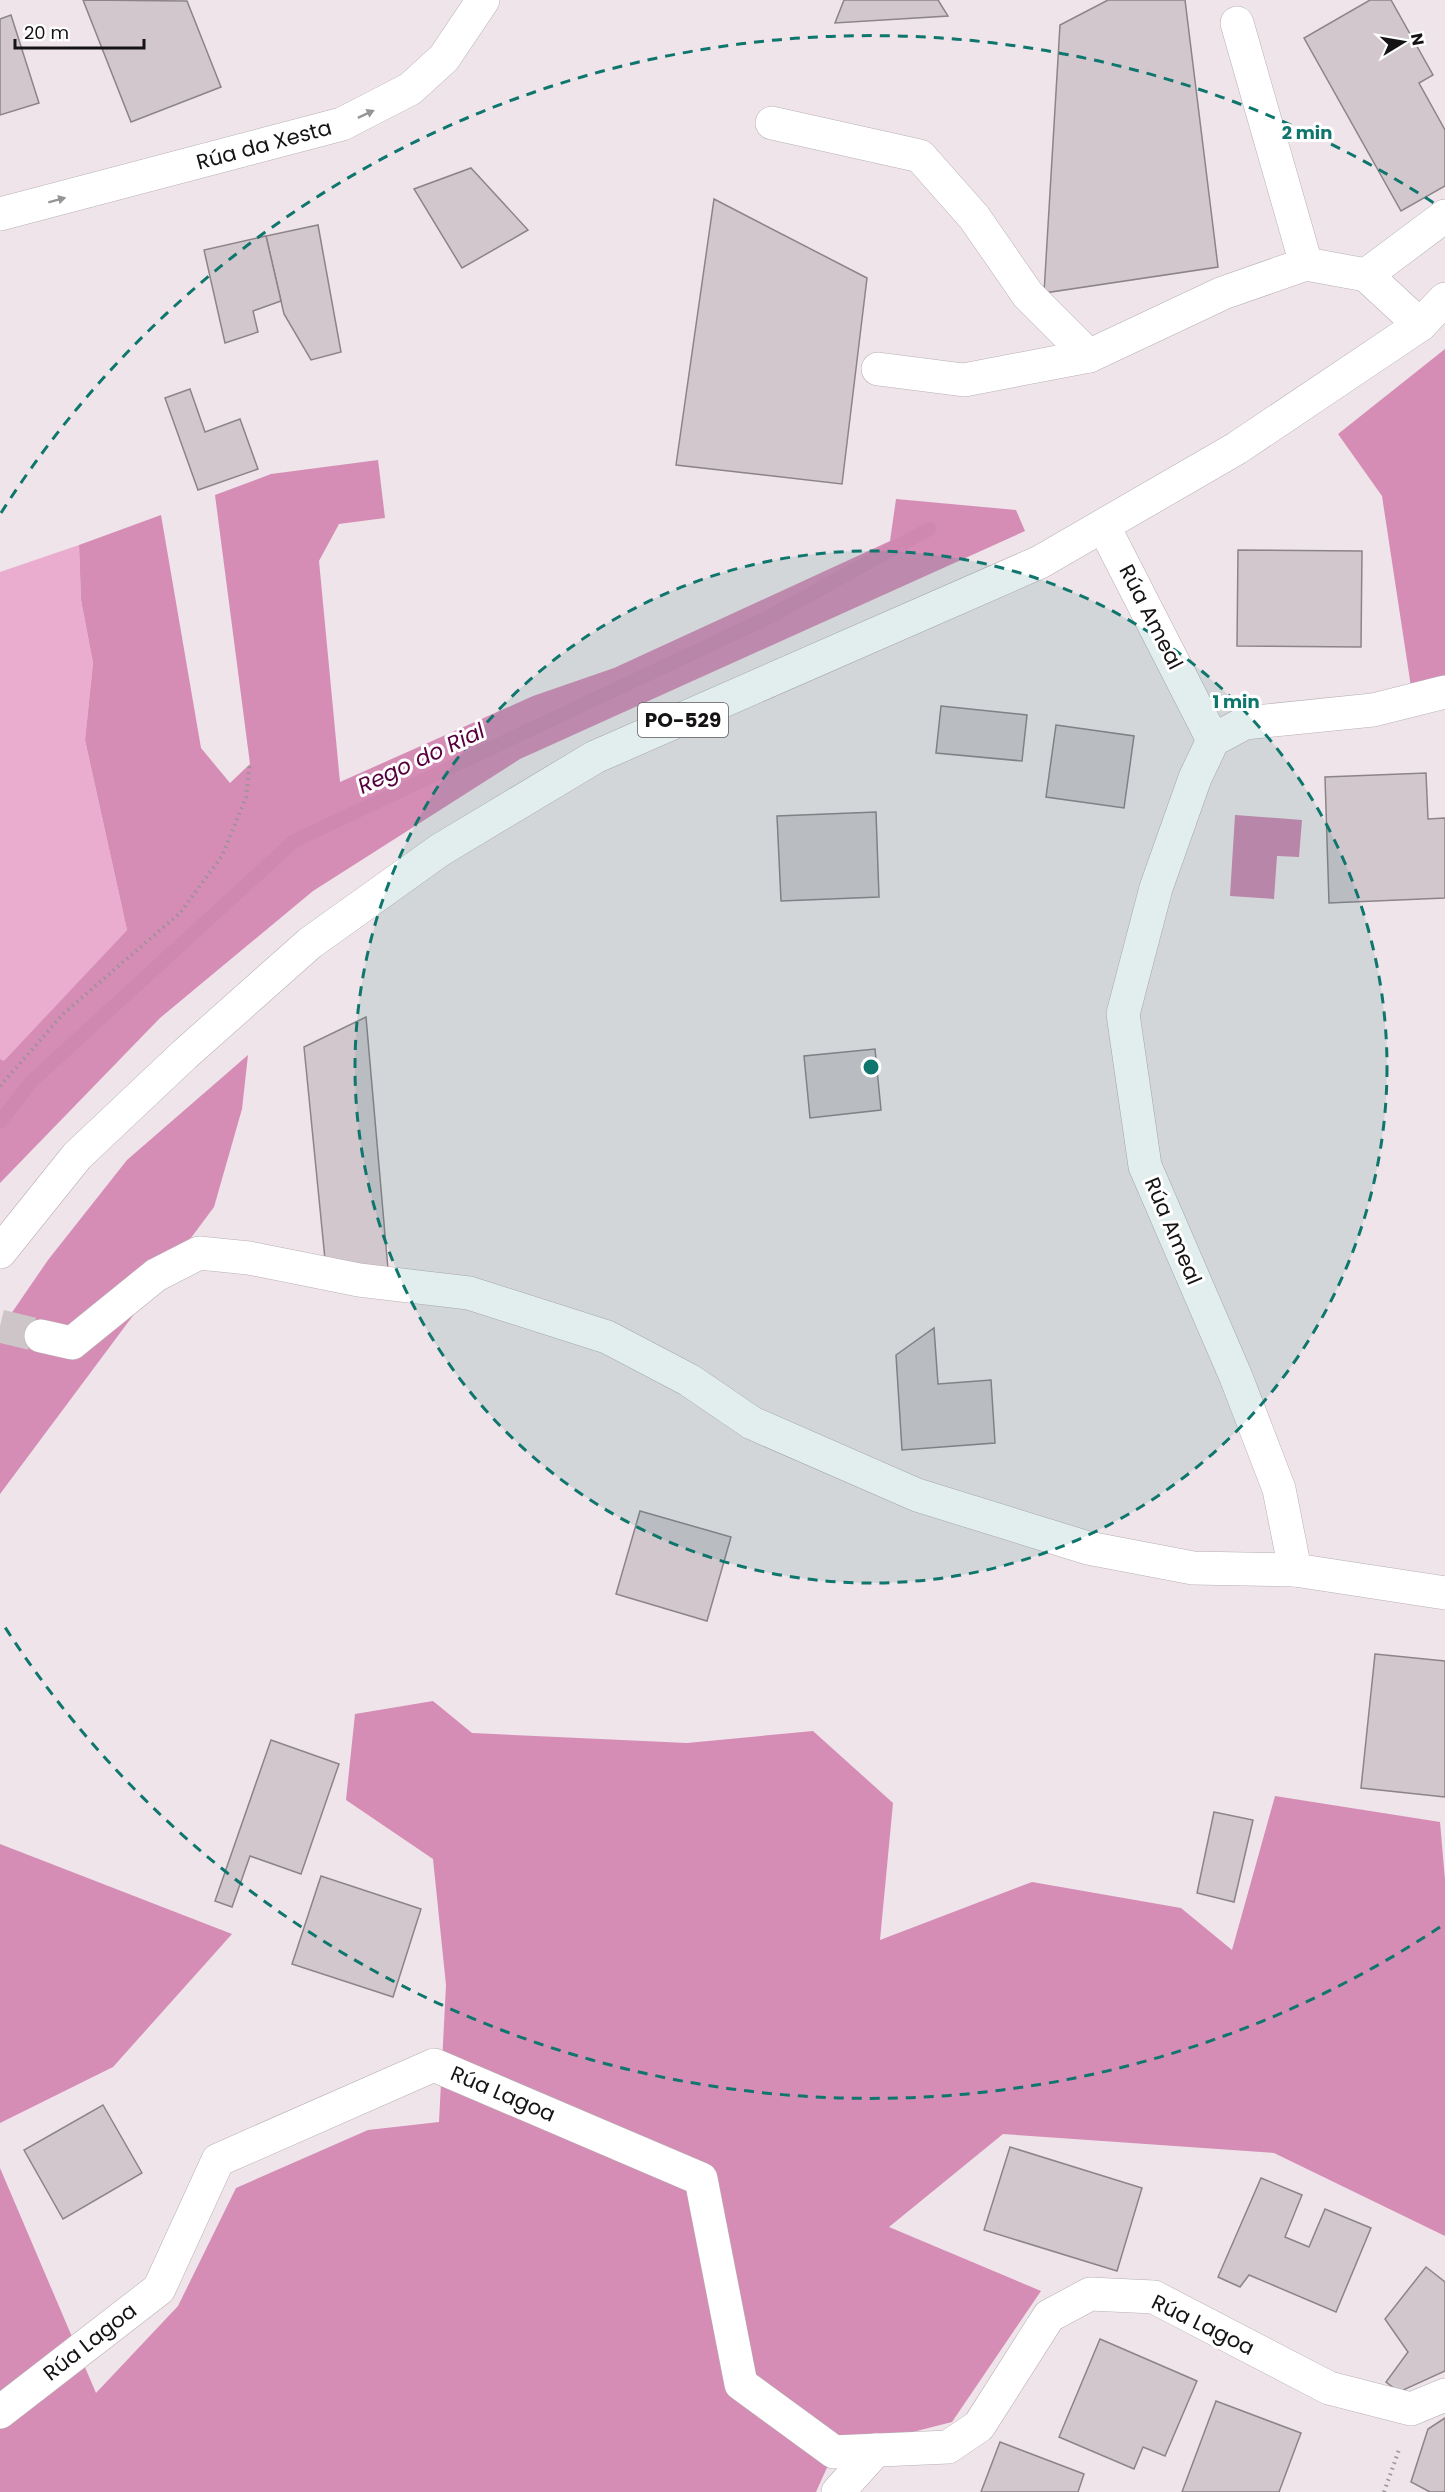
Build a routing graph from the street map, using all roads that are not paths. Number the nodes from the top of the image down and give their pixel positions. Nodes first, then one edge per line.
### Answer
1 (483, 0) edge
2 (1237, 23) dead end
3 (772, 123) dead end
4 (0, 214) edge
5 (1445, 216) edge
6 (1306, 264) junction
7 (1366, 275) junction
8 (1445, 299) edge
9 (1420, 325) junction
10 (1089, 356) junction
11 (878, 369) dead end
12 (1104, 527) junction
13 (1445, 692) edge
14 (1213, 740) junction
15 (0, 1252) edge
16 (41, 1336) tunnel mouth
17 (1295, 1570) junction
18 (1445, 1593) edge
19 (1445, 2395) edge
20 (0, 2412) edge
21 (876, 2450) junction
22 (837, 2492) edge

4 -> 1 street, Rúa da Xesta
2 - 6 street
3 - 10 street
5 - 7 street
6 - 7 street
6 - 10 street
7 - 9 street
8 - 9 street, PO-529
9 - 12 street, PO-529
10 - 11 street
12 - 14 street, Rúa Ameal
12 - 15 street, PO-529
13 - 14 street
14 - 17 street, Rúa Ameal
16 - 17 street
17 - 18 street
19 - 21 street, Rúa Lagoa
20 - 21 street, Rúa Lagoa
21 - 22 street

